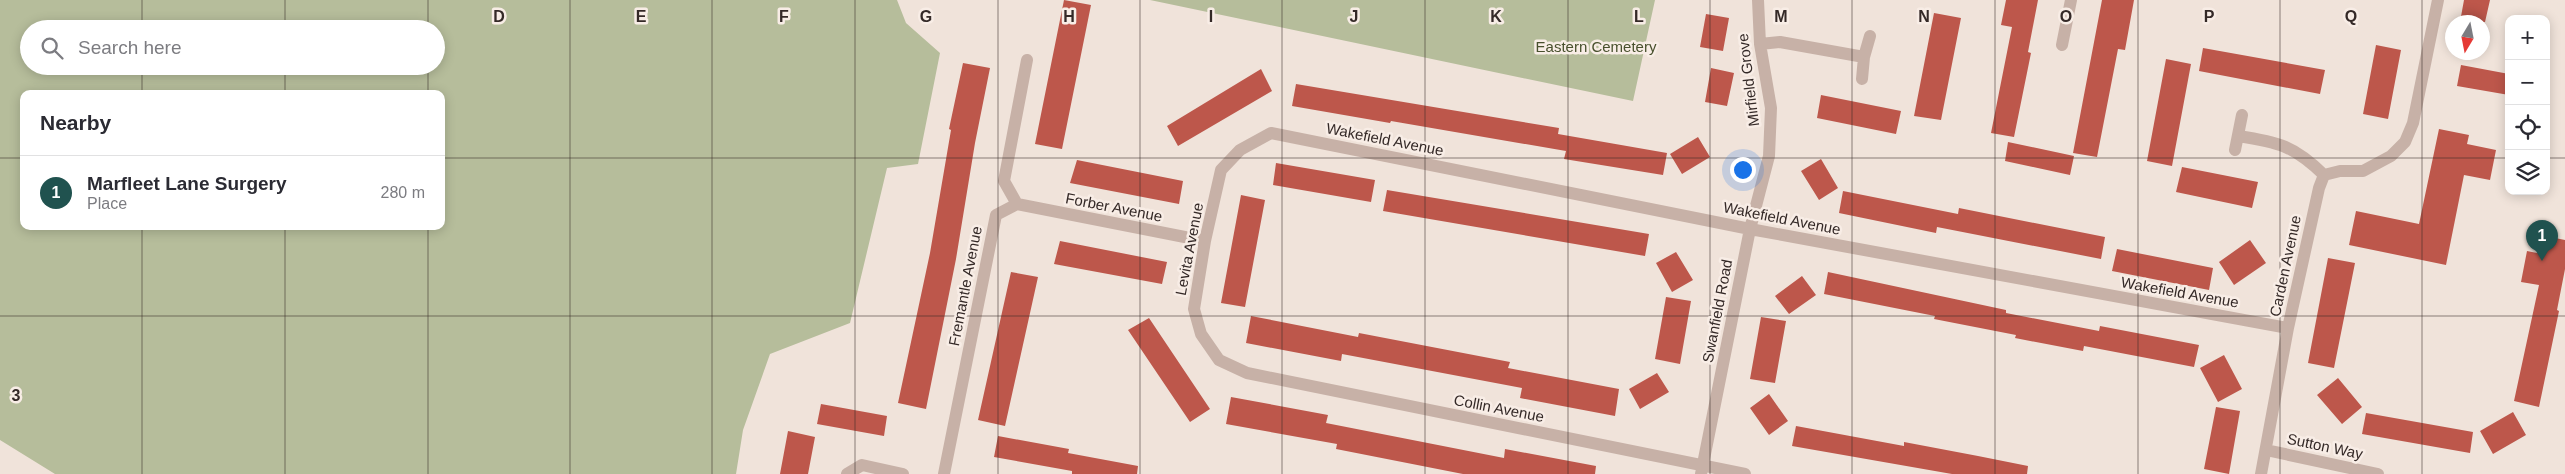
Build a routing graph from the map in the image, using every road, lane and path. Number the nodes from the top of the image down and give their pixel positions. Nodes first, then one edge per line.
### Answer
1 (1758, 0) edge
2 (2071, 0) edge
3 (2438, 0) edge
4 (1870, 36) dead end
5 (1760, 44) junction
6 (2062, 45) dead end
7 (1864, 58) junction
8 (1026, 60) dead end
9 (1862, 79) dead end
10 (2242, 115) dead end
11 (1271, 133) joint
12 (2238, 136) junction
13 (2235, 150) dead end
14 (1769, 156) joint
15 (2324, 175) junction
16 (1017, 204) junction
17 (1750, 229) junction
18 (1206, 241) junction
19 (2288, 328) junction
20 (1247, 374) joint
21 (2266, 450) junction
22 (1702, 470) edge
23 (847, 474) edge
24 (903, 474) edge
25 (944, 474) edge
26 (1745, 474) edge
27 (2261, 474) edge
28 (2378, 474) edge

1 - 5 street, Mirfield Grove
2 - 6 street
3 - 15 street
4 - 7 street
5 - 7 street
5 - 14 street, Mirfield Grove
7 - 9 street
8 - 16 street
10 - 12 street
11 - 17 street, Wakefield Avenue
11 - 18 street, Levita Avenue
12 - 13 street
12 - 15 street
14 - 17 street, Swanfield Road
15 - 19 street, Carden Avenue
16 - 18 street, Forber Avenue
16 - 25 street, Fremantle Avenue
17 - 19 street, Wakefield Avenue
17 - 22 street, Swanfield Road
18 - 20 street, Levita Avenue
19 - 21 street, Carden Avenue
20 - 22 street, Collin Avenue
21 - 27 street, Carden Avenue
21 - 28 street, Sutton Way
22 - 26 street, Collin Avenue
23 - 24 street

